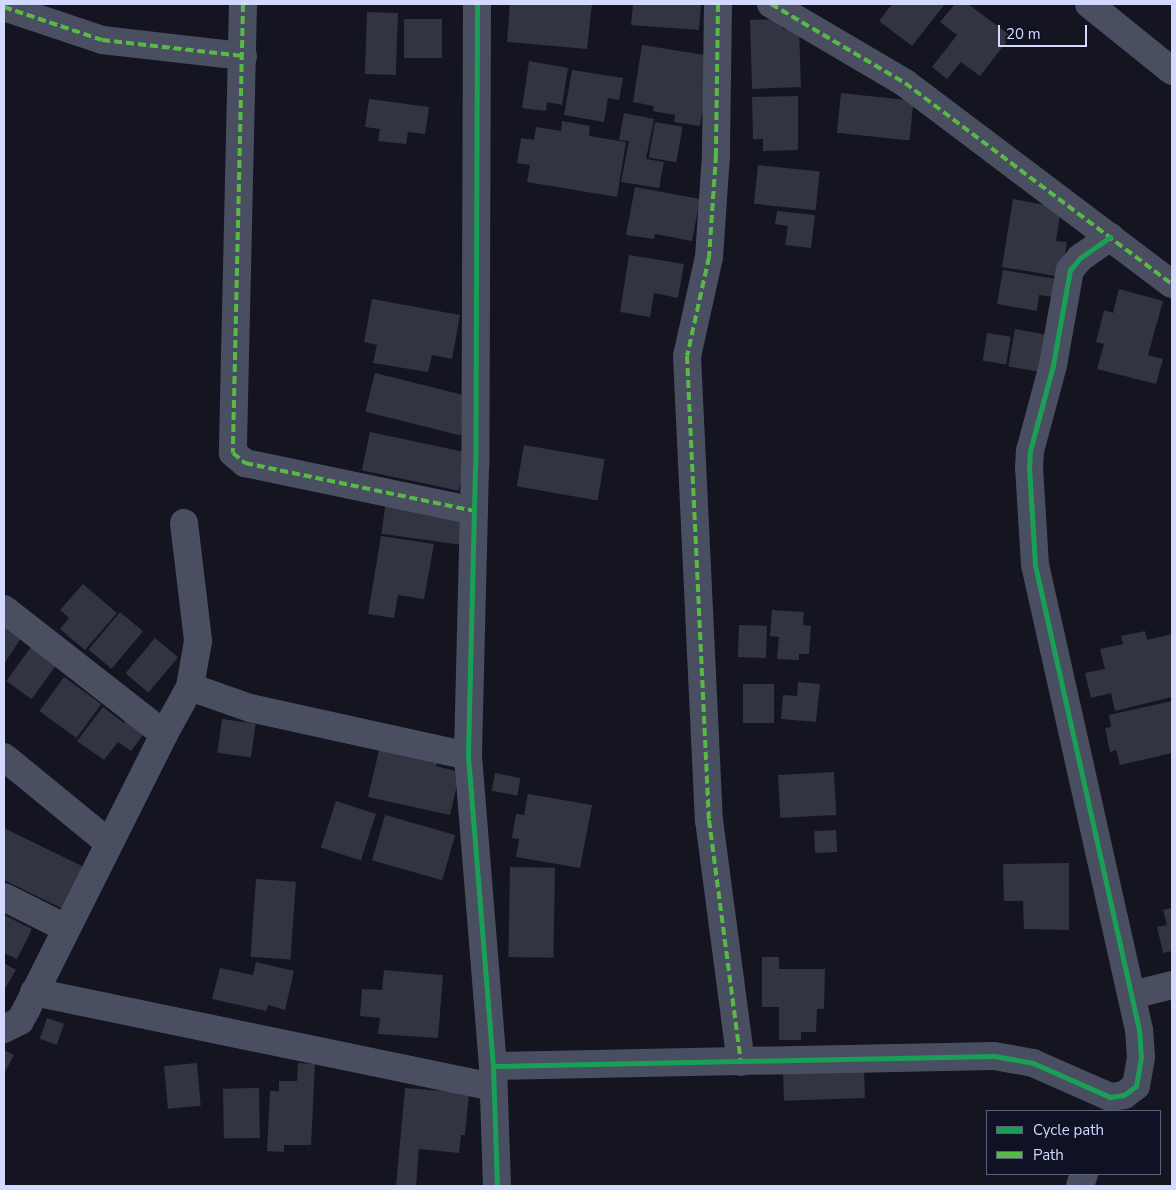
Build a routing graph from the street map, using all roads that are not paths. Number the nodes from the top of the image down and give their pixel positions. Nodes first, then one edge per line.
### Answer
1 (242, 4) edge
2 (477, 4) edge
3 (718, 4) edge
4 (771, 4) edge
5 (1089, 4) edge
6 (4, 8) edge
7 (243, 56) junction
8 (1172, 71) edge
9 (1110, 236) junction
10 (1172, 284) edge
11 (474, 511) junction
12 (184, 523) dead end
13 (4, 609) edge
14 (190, 687) junction
15 (164, 734) junction
16 (468, 756) junction
17 (4, 757) edge
18 (109, 843) junction
19 (4, 897) edge
20 (66, 928) junction
21 (1172, 985) edge
22 (34, 992) junction
23 (1132, 995) junction
24 (4, 1029) edge
25 (741, 1062) junction
26 (492, 1076) junction
27 (1108, 1104) edge
28 (497, 1186) edge

1 - 7 street
2 - 11 street
3 - 25 street
4 - 9 street
5 - 8 street
6 - 7 street
7 - 11 street
9 - 10 street
9 - 23 street
11 - 16 street
12 - 14 street
13 - 15 street
14 - 15 street
14 - 16 street
15 - 18 street
16 - 26 street
17 - 18 street
18 - 20 street
19 - 20 street
20 - 22 street
21 - 23 street
22 - 24 street
22 - 26 street
23 - 27 street
25 - 26 street
25 - 27 street
26 - 28 street

